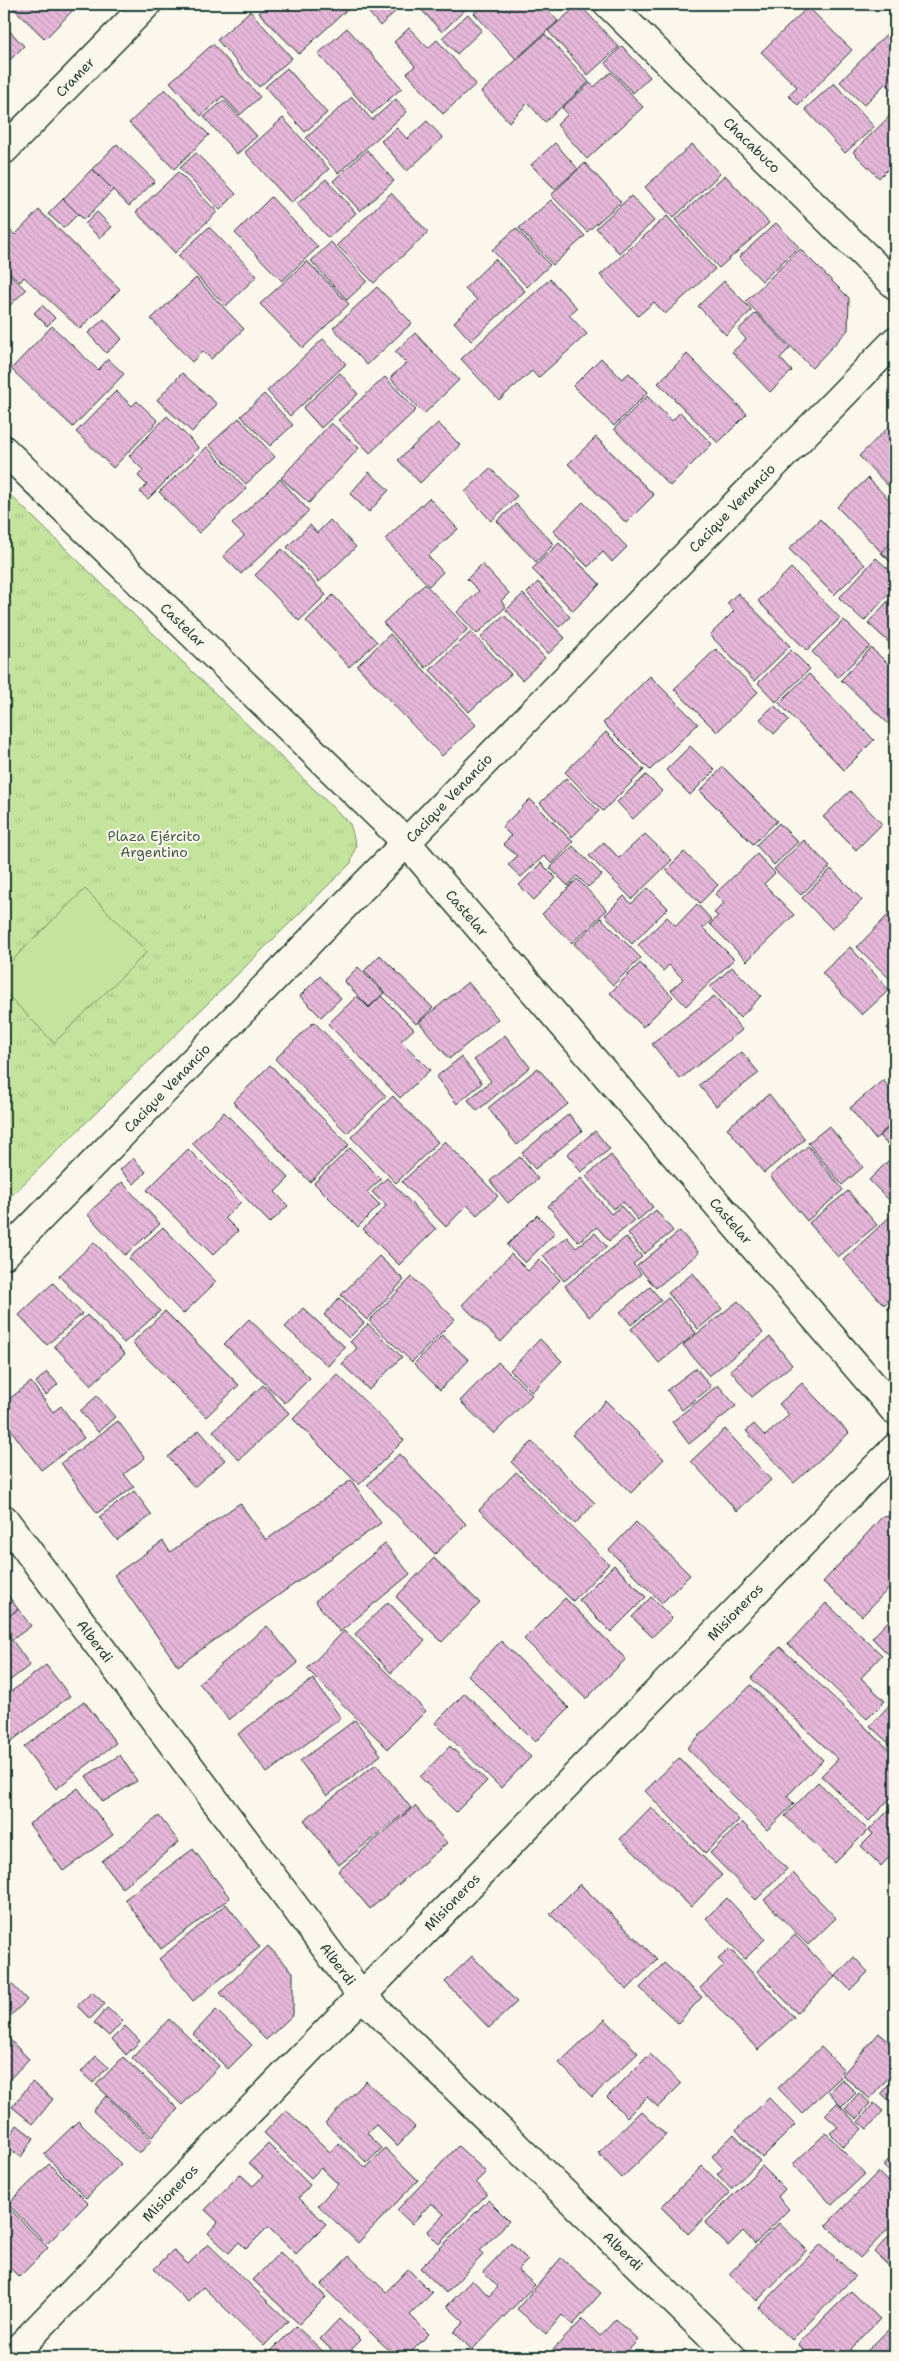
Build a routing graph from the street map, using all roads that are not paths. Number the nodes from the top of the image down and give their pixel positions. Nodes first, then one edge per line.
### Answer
1 (147, 4) edge
2 (608, 4) edge
3 (4, 150) edge
4 (895, 285) edge
5 (895, 341) edge
6 (4, 450) edge
7 (406, 842) junction
8 (4, 1255) edge
9 (895, 1411) edge
10 (895, 1448) edge
11 (4, 1519) edge
12 (362, 1995) junction
13 (10, 2357) edge
14 (732, 2357) edge

1 - 3 street, Cramer
2 - 4 street, Chacabuco
5 - 7 street, Cacique Venancio
6 - 7 street, Castelar
7 - 8 street, Cacique Venancio
7 - 9 street, Castelar
10 - 12 street, Misioneros
11 - 12 street, Alberdi
12 - 13 street, Misioneros
12 - 14 street, Alberdi

